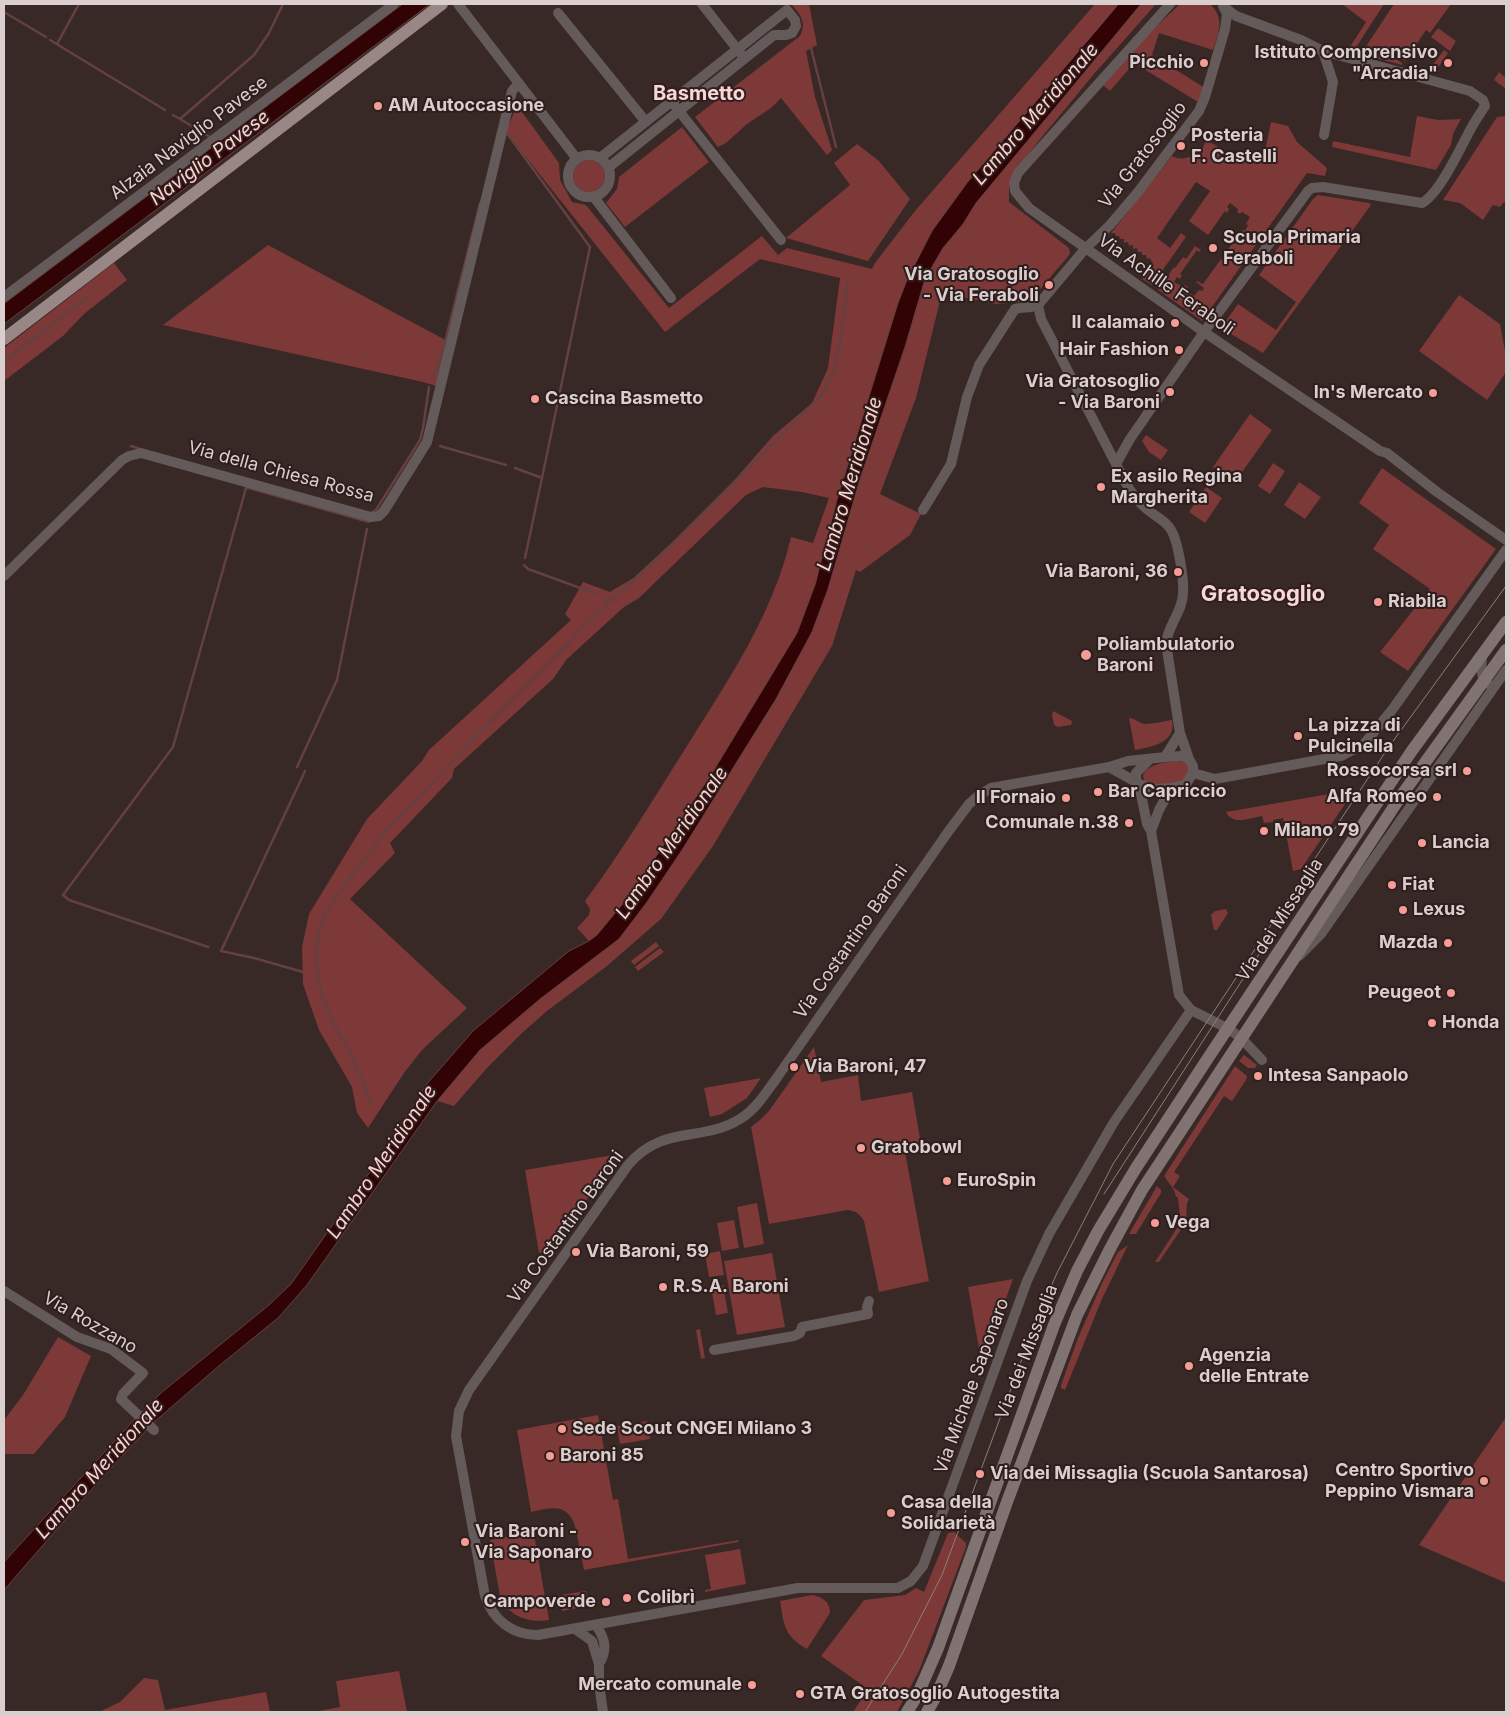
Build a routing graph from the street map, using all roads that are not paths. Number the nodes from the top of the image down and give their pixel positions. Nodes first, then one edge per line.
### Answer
1 (394, 4) edge
2 (442, 4) edge
3 (458, 4) edge
4 (702, 4) edge
5 (1170, 4) edge
6 (1222, 5) edge
7 (558, 13) dead end
8 (738, 50) junction
9 (1324, 51) junction
10 (744, 59) junction
11 (519, 83) junction
12 (672, 102) junction
13 (679, 111) junction
14 (646, 122) junction
15 (1324, 136) dead end
16 (600, 158) junction
17 (577, 159) junction
18 (609, 167) junction
19 (592, 196) junction
20 (780, 240) dead end
21 (1085, 249) junction
22 (4, 297) edge
23 (671, 298) dead end
24 (1038, 305) junction
25 (1204, 332) junction
26 (4, 339) edge
27 (1116, 464) junction
28 (923, 510) dead end
29 (1505, 536) edge
30 (1506, 550) edge
31 (4, 576) edge
32 (1506, 622) edge
33 (1506, 650) edge
34 (1482, 657) junction
35 (1506, 670) edge
36 (1489, 684) junction
37 (1180, 733) junction
38 (1165, 757) junction
39 (1150, 759) junction
40 (1188, 759) junction
41 (1109, 767) junction
42 (1192, 773) junction
43 (1138, 784) junction
44 (1171, 788) junction
45 (1151, 831) junction
46 (1190, 1010) junction
47 (1228, 1029) junction
48 (1241, 1038) junction
49 (1262, 1060) dead end
50 (4, 1291) edge
51 (870, 1301) dead end
52 (714, 1350) dead end
53 (154, 1430) dead end
54 (619, 1620) junction
55 (596, 1625) junction
56 (574, 1629) junction
57 (604, 1640) junction
58 (592, 1641) junction
59 (599, 1664) junction
60 (603, 1712) edge
61 (907, 1712) edge
62 (927, 1712) edge

1 - 22 street, Alzaia Naviglio Pavese
2 - 26 main road
3 - 11 street
4 - 8 street
5 - 21 street, Via Achille Feraboli
6 - 9 street
6 - 21 street, Via Gratosoglio
7 - 14 street
8 - 10 street
8 - 10 street
8 - 12 street
9 - 15 street
9 - 25 street
10 - 13 street
11 - 17 street
11 - 31 street, Via della Chiesa Rossa
12 - 13 street
12 - 14 street
13 - 18 street
13 - 20 street
14 - 16 street
16 - 17 street
16 - 18 street
17 - 19 street
18 - 19 street
19 - 23 street
21 - 24 street, Via Gratosoglio
21 - 25 street, Via Achille Feraboli
24 - 27 street
24 - 28 street
25 - 27 street
25 - 29 street, Via Achille Feraboli
27 - 37 street
30 - 42 street
32 - 34 main road, Via dei Missaglia
33 - 36 main road, Via dei Missaglia
34 - 36 street
34 - 47 main road, Via dei Missaglia
35 - 36 street, Via dei Missaglia
36 - 48 main road, Via dei Missaglia
37 - 38 street
37 - 40 street
38 - 39 street, Via Costantino Baroni
38 - 40 street, Via Costantino Baroni
39 - 41 street, Via Costantino Baroni
39 - 43 street
40 - 42 street
41 - 43 street
41 - 56 street, Via Costantino Baroni
42 - 44 street
43 - 44 street
43 - 45 street
44 - 45 street
45 - 46 street
46 - 47 street
46 - 54 street, Via Michele Saponaro
47 - 48 street
47 - 61 main road, Via dei Missaglia
48 - 49 street
48 - 62 main road, Via dei Missaglia
50 - 53 street, Via Rozzano
51 - 52 street
54 - 55 street, Via Michele Saponaro
54 - 57 street
55 - 56 street, Via Costantino Baroni
55 - 57 street
55 - 58 street
56 - 58 street
57 - 59 street
58 - 59 street
59 - 60 street

